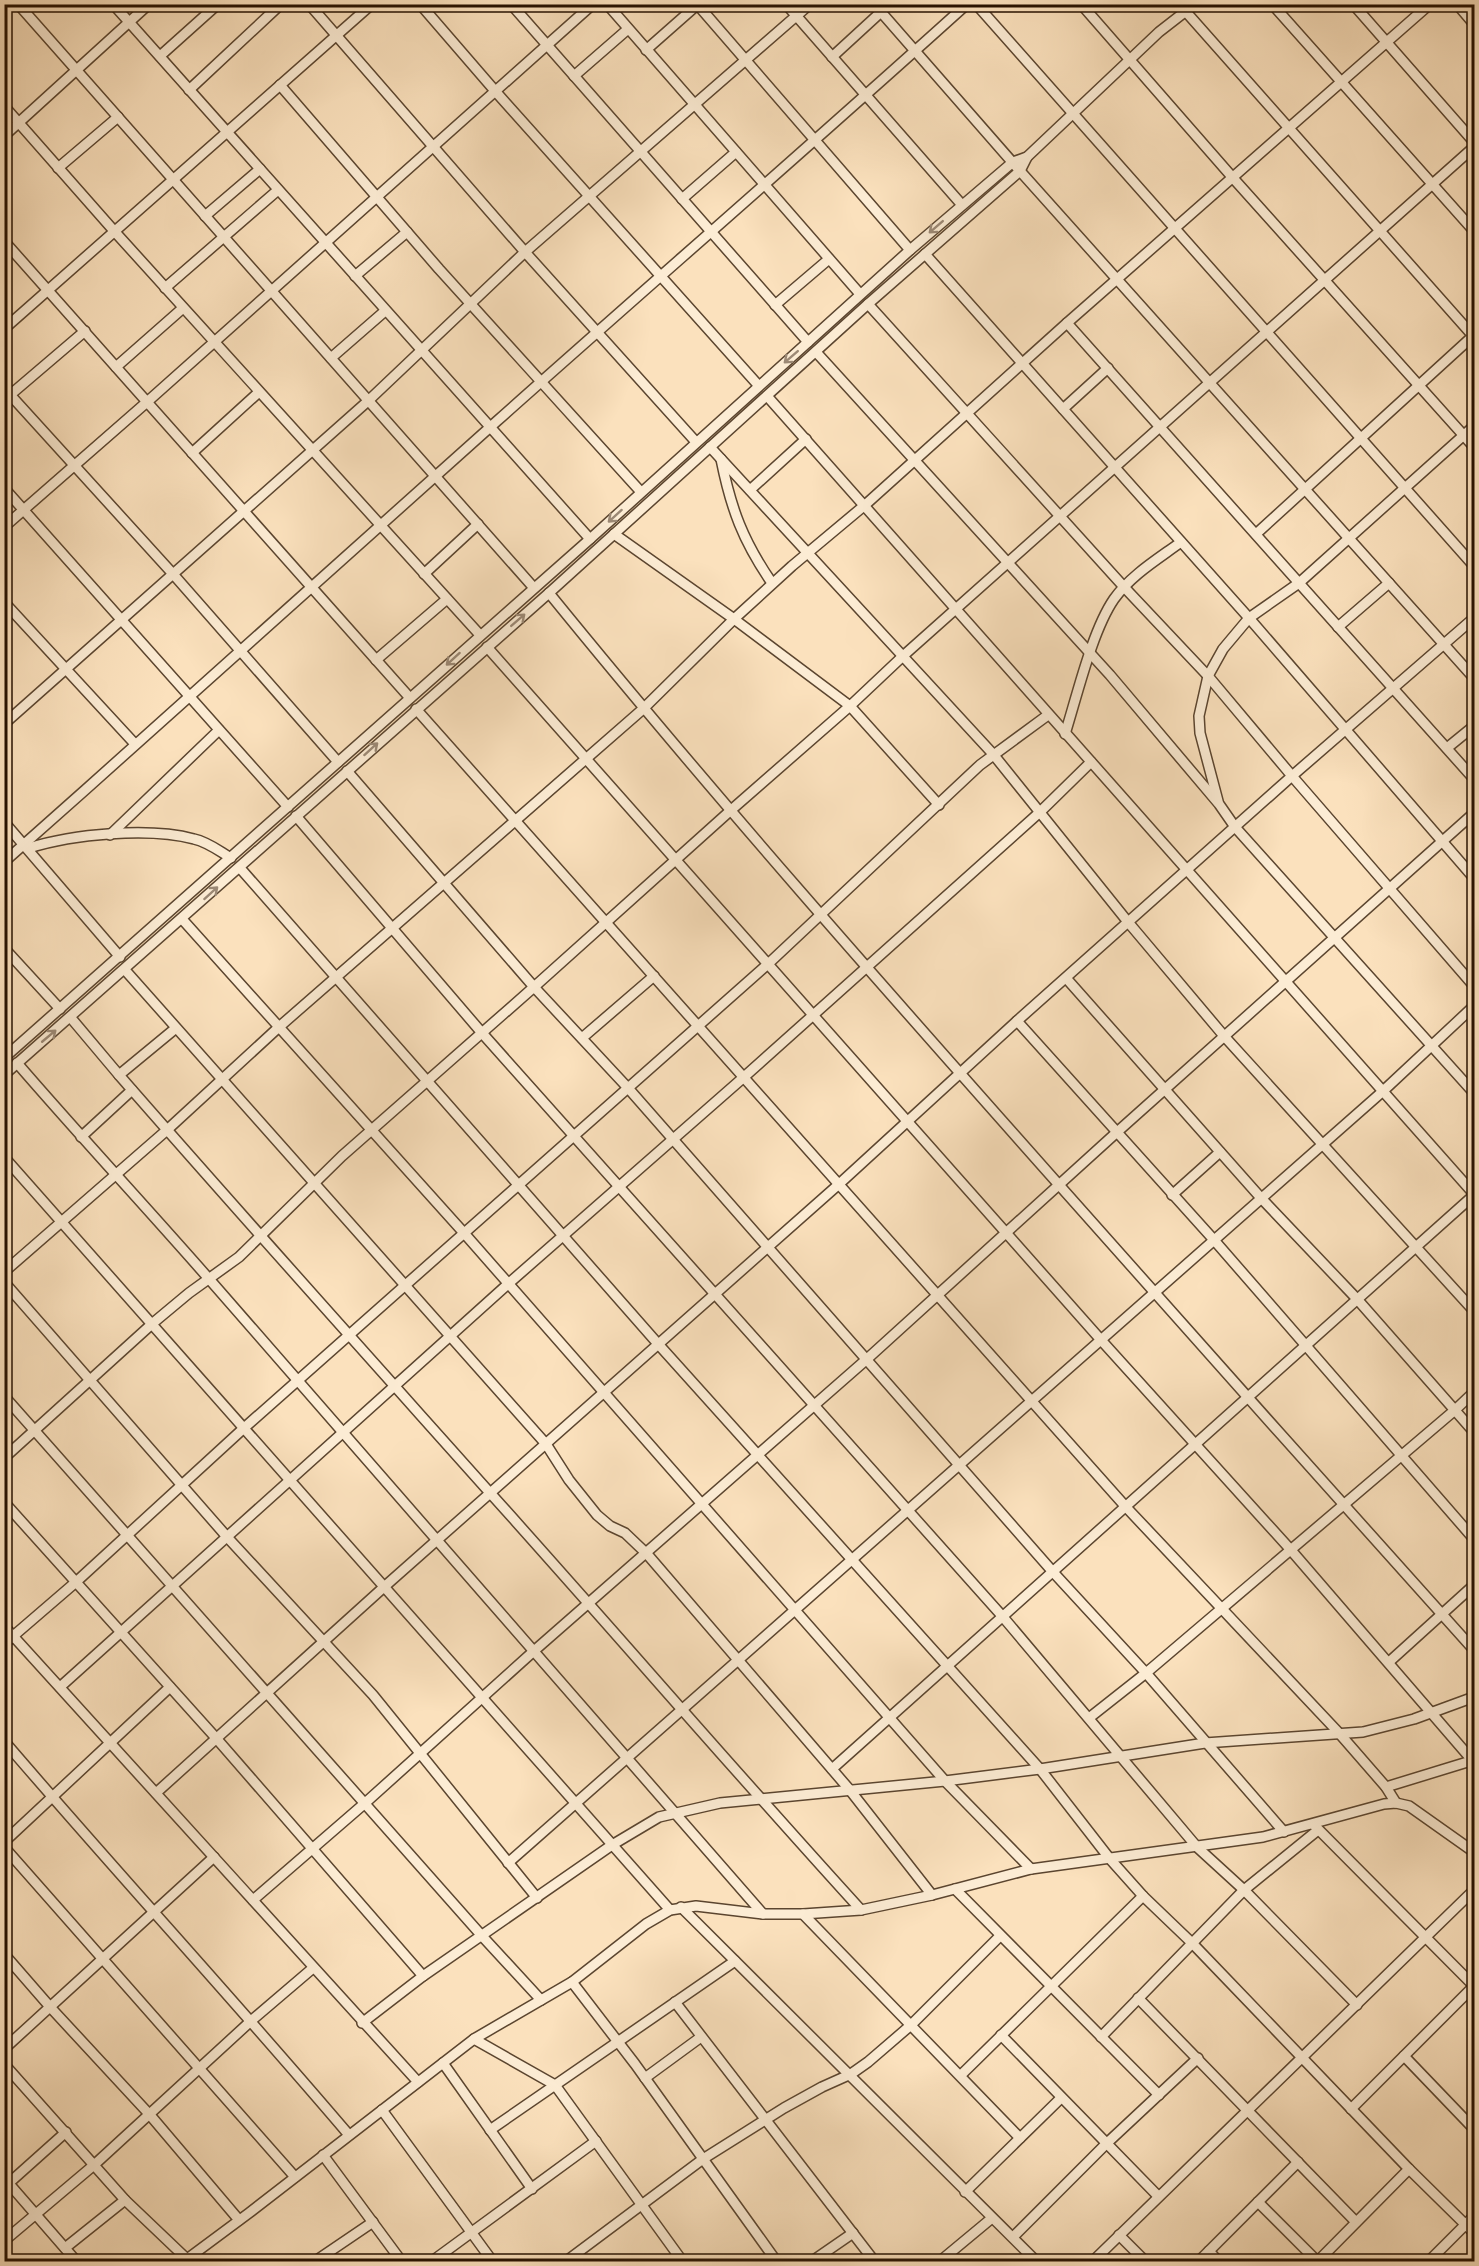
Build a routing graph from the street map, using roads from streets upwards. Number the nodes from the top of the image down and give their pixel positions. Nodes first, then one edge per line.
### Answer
1 (18, 4) edge
2 (113, 4) edge
3 (149, 4) edge
4 (218, 4) edge
5 (281, 4) edge
6 (309, 4) edge
7 (372, 4) edge
8 (420, 4) edge
9 (511, 4) edge
10 (592, 4) edge
11 (607, 4) edge
12 (786, 4) edge
13 (810, 4) edge
14 (967, 4) edge
15 (976, 4) edge
16 (1081, 4) edge
17 (1196, 4) edge
18 (1272, 4) edge
19 (1353, 4) edge
20 (1430, 4) edge
21 (1457, 4) edge
22 (697, 5) edge
23 (878, 8) edge
24 (1183, 8) edge
25 (796, 16) junction
26 (130, 22) junction
27 (1474, 24) edge
28 (628, 29) junction
29 (336, 36) junction
30 (1386, 42) junction
31 (547, 45) junction
32 (646, 50) junction
33 (916, 51) junction
34 (160, 56) junction
35 (832, 57) junction
36 (1129, 60) junction
37 (745, 61) junction
38 (76, 71) junction
39 (574, 76) junction
40 (1340, 81) junction
41 (280, 85) junction
42 (189, 90) junction
43 (496, 92) junction
44 (866, 95) junction
45 (4, 106) edge
46 (694, 106) junction
47 (1072, 115) junction
48 (118, 117) junction
49 (20, 123) junction
50 (1289, 129) junction
51 (227, 132) junction
52 (4, 136) edge
53 (815, 141) junction
54 (1474, 142) edge
55 (432, 147) junction
56 (1474, 147) edge
57 (640, 152) junction
58 (736, 152) junction
59 (1027, 157) junction
60 (1013, 162) junction
61 (58, 168) junction
62 (260, 169) junction
63 (1020, 171) junction
64 (1233, 178) junction
65 (173, 180) junction
66 (1433, 184) junction
67 (765, 185) junction
68 (278, 190) junction
69 (590, 195) junction
70 (377, 197) junction
71 (682, 199) junction
72 (962, 205) junction
73 (205, 216) junction
74 (1175, 229) junction
75 (1474, 231) edge
76 (115, 232) junction
77 (407, 232) junction
78 (711, 232) junction
79 (1380, 232) junction
80 (224, 237) junction
81 (4, 241) edge
82 (326, 243) junction
83 (910, 249) junction
84 (525, 252) junction
85 (924, 254) junction
86 (829, 259) junction
87 (355, 276) junction
88 (662, 276) junction
89 (1118, 279) junction
90 (1325, 280) junction
91 (165, 288) junction
92 (48, 291) junction
93 (271, 291) junction
94 (860, 294) junction
95 (472, 304) junction
96 (868, 304) junction
97 (775, 305) junction
98 (183, 308) junction
99 (385, 311) junction
100 (1067, 323) junction
101 (4, 329) edge
102 (85, 331) junction
103 (598, 333) junction
104 (1268, 333) junction
105 (1474, 336) edge
106 (213, 342) junction
107 (808, 342) junction
108 (421, 351) junction
109 (816, 352) junction
110 (331, 358) junction
111 (1022, 364) junction
112 (116, 367) junction
113 (1108, 368) junction
114 (542, 381) junction
115 (1211, 384) junction
116 (759, 386) junction
117 (1418, 386) junction
118 (7, 391) edge
119 (259, 392) junction
120 (767, 396) junction
121 (368, 400) junction
122 (147, 402) junction
123 (1062, 409) junction
124 (969, 413) junction
125 (1474, 426) edge
126 (490, 427) junction
127 (1161, 427) junction
128 (1464, 436) junction
129 (1360, 437) junction
130 (806, 439) junction
131 (696, 442) junction
132 (710, 447) junction
133 (1474, 447) edge
134 (312, 451) junction
135 (192, 453) junction
136 (721, 459) junction
137 (915, 460) junction
138 (75, 466) junction
139 (1115, 468) junction
140 (435, 476) junction
141 (1406, 487) junction
142 (4, 488) edge
143 (1304, 489) junction
144 (750, 490) junction
145 (641, 492) junction
146 (865, 506) junction
147 (24, 510) junction
148 (244, 511) junction
149 (1060, 517) junction
150 (478, 524) junction
151 (4, 527) edge
152 (380, 527) junction
153 (614, 534) junction
154 (1256, 534) junction
155 (1348, 538) junction
156 (590, 539) junction
157 (1180, 542) junction
158 (807, 553) junction
159 (1008, 564) junction
160 (1474, 566) edge
161 (173, 574) junction
162 (424, 574) junction
163 (772, 583) junction
164 (1299, 583) junction
165 (1389, 583) junction
166 (1124, 587) junction
167 (534, 588) junction
168 (312, 589) junction
169 (549, 593) junction
170 (447, 599) junction
171 (4, 602) edge
172 (956, 609) junction
173 (1249, 618) junction
174 (1474, 618) edge
175 (734, 619) junction
176 (122, 620) junction
177 (1338, 627) junction
178 (480, 635) junction
179 (1445, 646) junction
180 (487, 647) junction
181 (241, 651) junction
182 (1090, 654) junction
183 (903, 656) junction
184 (376, 660) junction
185 (67, 669) junction
186 (1208, 676) junction
187 (1474, 678) edge
188 (1393, 688) junction
189 (188, 696) junction
190 (410, 698) junction
191 (850, 706) junction
192 (416, 709) junction
193 (643, 709) junction
194 (1048, 715) junction
195 (4, 724) edge
196 (1474, 726) edge
197 (1346, 729) junction
198 (219, 730) junction
199 (1065, 734) junction
200 (135, 744) junction
201 (1447, 748) junction
202 (993, 754) junction
203 (585, 758) junction
204 (338, 762) junction
205 (1091, 762) junction
206 (347, 771) junction
207 (1292, 776) junction
208 (1474, 779) edge
209 (1219, 804) junction
210 (939, 805) junction
211 (288, 807) junction
212 (730, 811) junction
213 (1040, 812) junction
214 (1474, 813) edge
215 (296, 816) junction
216 (515, 821) junction
217 (4, 822) edge
218 (1235, 827) junction
219 (110, 835) junction
220 (1442, 841) junction
221 (27, 846) junction
222 (231, 858) junction
223 (675, 860) junction
224 (4, 862) edge
225 (240, 868) junction
226 (1188, 870) junction
227 (1474, 878) edge
228 (444, 883) junction
229 (1390, 889) junction
230 (820, 917) junction
231 (182, 919) junction
232 (1128, 922) junction
233 (606, 923) junction
234 (392, 929) junction
235 (1335, 938) junction
236 (4, 948) edge
237 (120, 957) junction
238 (768, 964) junction
239 (865, 967) junction
240 (125, 970) junction
241 (654, 976) junction
242 (335, 978) junction
243 (1066, 978) junction
244 (1286, 982) junction
245 (1474, 986) edge
246 (534, 987) junction
247 (1474, 1006) edge
248 (60, 1009) junction
249 (813, 1014) junction
250 (70, 1017) junction
251 (1017, 1021) junction
252 (697, 1026) junction
253 (279, 1027) junction
254 (176, 1028) junction
255 (482, 1033) junction
256 (1224, 1036) junction
257 (582, 1038) junction
258 (1431, 1045) junction
259 (6, 1054) edge
260 (17, 1063) junction
261 (960, 1074) junction
262 (4, 1075) edge
263 (119, 1075) junction
264 (744, 1077) junction
265 (222, 1078) junction
266 (427, 1082) junction
267 (628, 1088) junction
268 (132, 1090) junction
269 (1165, 1090) junction
270 (1382, 1092) junction
271 (1474, 1093) edge
272 (908, 1122) junction
273 (372, 1129) junction
274 (167, 1130) junction
275 (1116, 1133) junction
276 (574, 1136) junction
277 (81, 1137) junction
278 (673, 1140) junction
279 (1323, 1143) junction
280 (1220, 1152) junction
281 (4, 1157) edge
282 (115, 1175) junction
283 (314, 1182) junction
284 (519, 1184) junction
285 (838, 1185) junction
286 (1059, 1185) junction
287 (618, 1187) junction
288 (1172, 1194) junction
289 (1474, 1195) edge
290 (1261, 1198) junction
291 (63, 1222) junction
292 (464, 1233) junction
293 (1007, 1233) junction
294 (564, 1235) junction
295 (260, 1237) junction
296 (1214, 1240) junction
297 (1416, 1246) junction
298 (768, 1247) junction
299 (4, 1272) edge
300 (209, 1279) junction
301 (4, 1282) edge
302 (508, 1284) junction
303 (407, 1286) junction
304 (1154, 1292) junction
305 (715, 1294) junction
306 (937, 1296) junction
307 (1357, 1299) junction
308 (1474, 1311) edge
309 (153, 1323) junction
310 (349, 1337) junction
311 (450, 1337) junction
312 (1101, 1340) junction
313 (659, 1345) junction
314 (1306, 1346) junction
315 (867, 1359) junction
316 (90, 1381) junction
317 (297, 1382) junction
318 (394, 1387) junction
319 (604, 1392) junction
320 (1474, 1392) edge
321 (4, 1396) edge
322 (1248, 1397) junction
323 (1032, 1401) junction
324 (813, 1405) junction
325 (1455, 1410) junction
326 (244, 1428) junction
327 (36, 1431) junction
328 (342, 1432) junction
329 (1474, 1432) edge
330 (546, 1444) junction
331 (1196, 1444) junction
332 (758, 1454) junction
333 (1401, 1456) junction
334 (4, 1458) edge
335 (960, 1464) junction
336 (290, 1480) junction
337 (181, 1484) junction
338 (491, 1493) junction
339 (4, 1502) edge
340 (702, 1503) junction
341 (1342, 1504) junction
342 (1125, 1506) junction
343 (908, 1510) junction
344 (128, 1534) junction
345 (228, 1538) junction
346 (1474, 1539) edge
347 (437, 1541) junction
348 (1290, 1549) junction
349 (646, 1554) junction
350 (852, 1559) junction
351 (1053, 1572) junction
352 (76, 1582) junction
353 (1474, 1585) edge
354 (172, 1586) junction
355 (384, 1587) junction
356 (588, 1603) junction
357 (1221, 1609) junction
358 (797, 1610) junction
359 (1442, 1613) junction
360 (1003, 1617) junction
361 (4, 1626) edge
362 (120, 1632) junction
363 (13, 1636) junction
364 (322, 1642) junction
365 (4, 1644) edge
366 (535, 1650) junction
367 (1474, 1650) edge
368 (738, 1662) junction
369 (1389, 1662) junction
370 (947, 1666) junction
371 (1146, 1673) junction
372 (60, 1687) junction
373 (170, 1687) junction
374 (266, 1692) junction
375 (1474, 1697) edge
376 (484, 1698) junction
377 (683, 1710) junction
378 (1431, 1713) junction
379 (890, 1718) junction
380 (1089, 1718) junction
381 (1339, 1733) junction
382 (216, 1738) junction
383 (4, 1741) edge
384 (110, 1742) junction
385 (1205, 1743) junction
386 (420, 1754) junction
387 (1122, 1756) junction
388 (628, 1759) junction
389 (1473, 1760) edge
390 (831, 1769) junction
391 (1040, 1769) junction
392 (945, 1781) junction
393 (1386, 1787) junction
394 (849, 1789) junction
395 (156, 1793) junction
396 (53, 1798) junction
397 (760, 1799) junction
398 (578, 1803) junction
399 (1396, 1803) junction
400 (364, 1804) junction
401 (675, 1813) junction
402 (1315, 1826) junction
403 (1284, 1832) junction
404 (4, 1842) edge
405 (612, 1845) junction
406 (4, 1846) edge
407 (1197, 1846) junction
408 (311, 1849) junction
409 (1474, 1852) edge
410 (214, 1857) junction
411 (1110, 1859) junction
412 (508, 1863) junction
413 (1031, 1869) junction
414 (955, 1889) junction
415 (1244, 1890) junction
416 (1474, 1890) edge
417 (932, 1895) junction
418 (1143, 1896) junction
419 (537, 1898) junction
420 (253, 1900) junction
421 (681, 1907) junction
422 (670, 1910) junction
423 (861, 1910) junction
424 (154, 1913) junction
425 (763, 1914) junction
426 (803, 1914) junction
427 (482, 1936) junction
428 (1000, 1936) junction
429 (1426, 1939) junction
430 (1192, 1943) junction
431 (4, 1954) edge
432 (103, 1959) junction
433 (735, 1961) junction
434 (313, 1968) junction
435 (423, 1976) junction
436 (572, 1982) junction
437 (1049, 1986) junction
438 (1474, 1986) edge
439 (1138, 1998) junction
440 (541, 2000) junction
441 (675, 2002) junction
442 (1357, 2005) junction
443 (51, 2008) junction
444 (252, 2020) junction
445 (362, 2023) junction
446 (911, 2025) junction
447 (1001, 2035) junction
448 (701, 2037) junction
449 (1101, 2037) junction
450 (474, 2039) junction
451 (618, 2041) junction
452 (4, 2049) edge
453 (1404, 2056) junction
454 (1302, 2057) junction
455 (1198, 2058) junction
456 (442, 2063) junction
457 (4, 2064) edge
458 (200, 2069) junction
459 (851, 2074) junction
460 (961, 2075) junction
461 (645, 2078) junction
462 (418, 2082) junction
463 (555, 2085) junction
464 (1159, 2095) junction
465 (1061, 2098) junction
466 (1351, 2109) junction
467 (382, 2110) junction
468 (1248, 2110) junction
469 (150, 2115) junction
470 (765, 2120) junction
471 (1474, 2129) edge
472 (490, 2130) junction
473 (66, 2132) junction
474 (349, 2135) junction
475 (1020, 2138) junction
476 (596, 2141) junction
477 (1106, 2144) junction
478 (323, 2155) junction
479 (703, 2159) junction
480 (1298, 2162) junction
481 (94, 2165) junction
482 (1409, 2169) junction
483 (295, 2177) junction
484 (7, 2181) edge
485 (532, 2188) junction
486 (965, 2192) junction
487 (1158, 2196) junction
488 (125, 2200) junction
489 (1258, 2202) junction
490 (642, 2204) junction
491 (35, 2214) junction
492 (1474, 2217) edge
493 (992, 2218) junction
494 (239, 2220) junction
495 (373, 2222) junction
496 (1356, 2222) junction
497 (1466, 2225) junction
498 (472, 2230) junction
499 (853, 2233) junction
500 (1474, 2233) edge
501 (1119, 2235) junction
502 (1013, 2237) junction
503 (4, 2241) edge
504 (65, 2248) junction
505 (1209, 2251) junction
506 (186, 2261) edge
507 (1318, 2261) edge
508 (77, 2262) edge
509 (314, 2262) edge
510 (402, 2262) edge
511 (431, 2262) edge
512 (493, 2262) edge
513 (565, 2262) edge
514 (683, 2262) edge
515 (777, 2262) edge
516 (811, 2262) edge
517 (875, 2262) edge
518 (939, 2262) edge
519 (1037, 2262) edge
520 (1092, 2262) edge
521 (1146, 2262) edge
522 (1198, 2262) edge
523 (1219, 2262) edge
524 (1428, 2262) edge

1 - 38 street
2 - 26 street
3 - 26 street
4 - 34 street
5 - 42 street
6 - 29 street
7 - 29 street
8 - 43 street
9 - 31 street
10 - 31 street
11 - 28 street
12 - 25 street
13 - 25 street
14 - 33 street
15 - 47 street
16 - 36 street
17 - 24 street
18 - 40 street
19 - 30 street
20 - 30 street
21 - 27 street
22 - 32 street
22 - 37 street
23 - 33 street
23 - 35 street
24 - 36 street
24 - 50 street
25 - 35 street
25 - 37 street
26 - 34 street
26 - 38 street
28 - 32 street
28 - 39 street
29 - 41 street
29 - 55 street
30 - 40 street
30 - 54 street
31 - 39 street
31 - 43 street
32 - 46 street
33 - 44 street
33 - 60 street
34 - 42 street
35 - 44 street
36 - 47 street
36 - 64 street
37 - 46 street
37 - 53 street
38 - 48 street
38 - 49 street
39 - 57 street
40 - 50 street
40 - 66 street
41 - 51 street
41 - 70 street
42 - 51 street
43 - 55 street
43 - 69 street
44 - 53 street
44 - 72 street
45 - 49 street
46 - 57 street
46 - 58 street
47 - 59 street
47 - 74 street
48 - 61 street
48 - 65 street
49 - 52 street
49 - 61 street
50 - 64 street
50 - 79 street
51 - 62 street
51 - 65 street
53 - 67 street
53 - 83 street
55 - 70 street
55 - 84 street
56 - 66 street
57 - 69 street
57 - 71 street
58 - 67 street
58 - 71 street
59 - 60 street
59 - 63 street
60 - 63 street
60 - 72 street
61 - 76 street
62 - 68 street
62 - 73 street
63 - 85 street
63 - 89 street
64 - 74 street
64 - 90 street
65 - 73 street
65 - 76 street
66 - 75 street
66 - 79 street
67 - 78 street
67 - 86 street
68 - 80 street
68 - 82 street
69 - 84 street
69 - 88 street
70 - 77 street
70 - 82 street
71 - 78 street
72 -> 83 street
73 - 80 street
74 - 89 street
74 - 104 street
76 - 91 street
76 - 92 street
77 - 87 street
77 - 95 street
78 - 88 street
78 - 97 street
79 - 90 street
79 - 105 street
80 - 91 street
80 - 93 street
81 - 92 street
82 - 87 street
82 - 93 street
83 - 94 street
84 - 95 street
84 - 103 street
85 - 96 street
85 - 111 street
86 - 94 street
86 - 97 street
87 - 99 street
88 - 103 street
88 - 116 street
89 - 100 street
89 - 115 street
90 - 104 street
90 - 117 street
91 - 98 street
92 - 101 street
92 - 102 street
93 - 106 street
93 - 110 street
94 - 107 street
95 - 108 street
95 - 114 street
96 - 109 street
96 - 124 street
97 - 107 street
98 - 106 street
98 - 112 street
99 - 108 street
99 - 110 street
100 - 111 street
100 - 113 street
102 - 112 street
102 - 118 street
103 - 114 street
103 - 131 street
104 - 115 street
104 - 129 street
105 - 117 street
106 - 119 street
106 - 122 street
107 -> 116 street
108 - 121 street
108 - 126 street
109 - 120 street
109 - 137 street
110 - 121 street
111 - 123 street
111 - 124 street
112 - 122 street
113 - 123 street
113 - 127 street
114 - 126 street
114 - 145 street
115 - 127 street
115 - 143 street
116 - 131 street
117 - 128 street
117 - 129 street
118 - 138 street
119 - 134 street
119 - 135 street
120 - 130 street
120 - 132 street
121 - 134 street
121 - 140 street
122 - 135 street
122 - 138 street
123 - 139 street
124 - 137 street
124 - 149 street
125 - 128 street
126 - 140 street
126 - 156 street
127 - 139 street
127 - 154 street
128 - 133 street
128 - 141 street
129 - 141 street
129 - 143 street
130 - 144 street
130 - 146 street
131 - 145 street
132 - 136 street
132 - 153 street
134 - 148 street
134 - 152 street
135 - 148 street
136 - 144 street
136 - 163 street
137 - 146 street
137 - 159 street
138 - 147 street
138 - 161 street
139 - 149 street
139 - 157 street
140 - 150 street
140 - 152 street
141 - 155 street
141 - 160 street
142 - 147 street
143 - 154 street
143 - 155 street
144 - 158 street
145 -> 156 street
146 - 158 street
146 - 172 street
147 - 151 street
147 - 176 street
148 - 161 street
148 - 168 street
149 - 159 street
149 - 166 street
150 - 162 street
150 - 167 street
152 - 162 street
152 - 168 street
153 - 169 street
153 - 175 street
154 - 164 street
155 - 164 street
155 - 165 street
156 - 167 street
157 - 166 street
157 - 173 street
158 - 163 street
158 - 183 street
159 - 172 street
159 - 182 street
161 - 176 street
161 - 181 street
162 - 170 street
163 - 175 street
164 - 173 street
164 - 177 street
165 - 177 street
165 - 179 street
166 - 182 street
166 - 186 street
167 - 178 street
168 - 181 street
168 - 184 street
180 -> 169 street
169 - 193 street
170 - 178 street
170 - 184 street
171 - 185 street
172 - 183 street
172 - 194 street
173 - 186 street
173 - 197 street
174 - 179 street
175 - 191 street
175 - 193 street
176 - 185 street
176 - 189 street
177 - 188 street
178 -> 190 street
179 - 187 street
179 - 188 street
180 - 192 street
180 - 203 street
181 - 189 street
181 - 204 street
182 - 199 street
182 - 209 street
183 - 191 street
183 - 202 street
184 - 190 street
185 - 195 street
185 - 200 street
186 - 207 street
186 - 209 street
188 - 197 street
188 - 201 street
189 - 198 street
189 - 200 street
190 - 204 street
191 - 210 street
191 - 212 street
206 -> 192 street
192 - 216 street
193 - 203 street
193 - 212 street
194 - 199 street
194 - 202 street
196 - 201 street
197 - 207 street
197 - 220 street
198 - 211 street
198 - 219 street
199 - 205 street
200 - 221 street
201 - 208 street
202 - 210 street
202 - 213 street
203 - 216 street
203 - 223 street
204 - 211 street
205 - 213 street
205 - 226 street
206 - 215 street
206 - 228 street
207 - 218 street
207 - 229 street
209 - 218 street
210 - 230 street
211 - 222 street
212 - 223 street
212 - 230 street
213 - 232 street
213 - 239 street
214 - 220 street
215 - 225 street
215 - 234 street
216 - 228 street
216 - 233 street
217 - 221 street
218 - 226 street
218 - 235 street
219 - 221 street
219 - 222 street
220 - 227 street
220 - 229 street
221 - 224 street
221 - 237 street
222 - 237 street
223 - 233 street
223 - 238 street
231 -> 225 street
225 - 242 street
226 - 232 street
226 - 244 street
228 - 234 street
228 - 246 street
229 - 235 street
229 - 245 street
230 - 238 street
230 - 239 street
231 - 240 street
231 - 253 street
232 - 243 street
232 - 256 street
233 - 241 street
233 - 246 street
234 - 242 street
234 - 255 street
235 - 244 street
235 - 258 street
236 - 248 street
237 - 248 street
238 - 249 street
238 - 252 street
239 - 249 street
239 - 261 street
240 - 250 street
240 - 254 street
241 - 252 street
241 - 257 street
242 - 253 street
242 - 266 street
243 - 251 street
243 - 269 street
244 - 256 street
244 - 270 street
246 - 255 street
246 - 257 street
247 - 258 street
248 - 259 street
249 - 264 street
249 - 272 street
260 -> 250 street
250 - 263 street
251 - 261 street
251 - 275 street
252 - 264 street
252 - 267 street
253 - 265 street
253 - 273 street
254 - 263 street
254 - 265 street
255 - 266 street
255 - 276 street
256 - 269 street
256 - 279 street
257 - 267 street
258 - 270 street
258 - 271 street
260 - 262 street
260 - 277 street
261 - 272 street
261 - 286 street
263 - 268 street
264 - 278 street
264 - 285 street
265 - 274 street
265 - 283 street
266 - 273 street
266 - 284 street
267 - 276 street
267 - 278 street
268 - 274 street
268 - 277 street
269 - 275 street
269 - 280 street
270 - 279 street
270 - 289 street
272 - 285 street
272 - 293 street
273 - 283 street
273 - 292 street
274 - 282 street
274 - 295 street
275 - 286 street
275 - 288 street
276 - 284 street
276 - 287 street
277 - 282 street
278 - 287 street
278 - 298 street
279 - 290 street
279 - 297 street
280 - 288 street
280 - 290 street
281 - 291 street
282 - 291 street
282 - 300 street
283 - 295 street
283 - 303 street
284 - 292 street
284 - 294 street
285 - 298 street
285 - 306 street
286 - 293 street
286 - 304 street
287 - 294 street
287 - 305 street
288 - 296 street
289 - 297 street
290 - 296 street
290 - 307 street
291 - 299 street
291 - 309 street
292 - 302 street
292 - 303 street
293 - 306 street
293 - 312 street
294 - 302 street
294 - 313 street
295 - 300 street
295 - 310 street
296 - 304 street
296 - 314 street
297 - 307 street
297 - 308 street
298 - 305 street
298 - 315 street
300 - 309 street
300 - 317 street
301 - 316 street
302 - 311 street
302 - 319 street
303 - 310 street
303 - 311 street
304 - 312 street
304 - 322 street
305 - 313 street
305 - 324 street
306 - 315 street
306 - 323 street
307 - 314 street
307 - 325 street
309 - 316 street
309 - 326 street
310 - 317 street
310 - 318 street
311 - 318 street
311 - 330 street
312 - 323 street
312 - 331 street
313 - 319 street
313 - 332 street
314 - 322 street
314 - 333 street
315 - 324 street
315 - 335 street
316 - 327 street
316 - 337 street
317 - 326 street
317 - 328 street
318 - 328 street
318 - 338 street
319 - 330 street
319 - 340 street
320 - 325 street
321 - 327 street
322 - 331 street
322 - 341 street
323 - 335 street
323 - 342 street
324 - 332 street
324 - 343 street
325 - 329 street
325 - 333 street
326 - 336 street
326 - 337 street
327 - 334 street
327 - 344 street
328 - 336 street
328 - 347 street
330 - 338 street
330 - 349 street
331 - 342 street
331 - 348 street
332 - 340 street
332 - 350 street
333 - 341 street
333 - 346 street
335 - 343 street
335 - 351 street
336 - 345 street
336 - 355 street
337 - 344 street
337 - 345 street
338 - 347 street
338 - 356 street
339 - 352 street
340 - 349 street
340 - 358 street
341 - 348 street
341 - 359 street
342 - 351 street
342 - 357 street
343 - 350 street
343 - 360 street
344 - 352 street
344 - 354 street
345 - 354 street
345 - 364 street
347 - 355 street
347 - 366 street
348 - 357 street
348 - 369 street
349 - 356 street
349 - 368 street
350 - 358 street
350 - 370 street
351 - 360 street
351 - 371 street
352 - 362 street
352 - 363 street
353 - 359 street
354 - 362 street
354 - 374 street
355 - 364 street
355 - 376 street
356 - 366 street
356 - 377 street
357 - 371 street
357 - 381 street
358 - 368 street
358 - 379 street
359 - 367 street
359 - 369 street
360 - 370 street
360 - 380 street
361 - 363 street
362 - 372 street
362 - 373 street
363 - 365 street
363 - 372 street
364 - 374 street
364 - 386 street
366 - 376 street
366 - 388 street
368 - 377 street
368 - 390 street
369 - 378 street
370 - 379 street
370 - 391 street
371 - 380 street
371 - 385 street
372 - 384 street
373 - 382 street
373 - 384 street
374 - 382 street
374 - 400 street
375 - 378 street
376 - 386 street
376 - 398 street
377 - 388 street
377 - 397 street
378 - 381 street
378 - 389 street
379 - 390 street
379 - 392 street
380 - 387 street
381 - 385 street
381 - 393 street
382 - 395 street
382 - 408 street
383 - 396 street
384 - 395 street
384 - 396 street
385 - 387 street
385 - 403 street
386 - 400 street
386 - 412 street
387 - 391 street
387 - 407 street
388 - 398 street
388 - 401 street
389 - 393 street
390 - 394 street
391 - 392 street
391 - 411 street
392 - 394 street
392 - 413 street
393 - 399 street
394 - 397 street
394 - 417 street
395 - 410 street
396 - 404 street
396 - 424 street
397 - 401 street
397 - 423 street
398 - 405 street
398 - 412 street
399 - 402 street
399 - 409 street
400 - 408 street
400 - 427 street
401 - 405 street
401 - 425 street
402 - 403 street
402 - 415 street
402 - 429 street
403 - 407 street
405 - 419 street
405 - 422 street
406 - 432 street
407 - 411 street
407 - 415 street
408 - 420 street
408 - 435 street
410 - 420 street
410 - 424 street
411 - 413 street
411 - 418 street
412 - 419 street
413 - 414 street
414 - 417 street
414 - 428 street
415 - 430 street
415 - 442 street
416 - 429 street
417 - 423 street
418 - 430 street
418 - 437 street
419 - 427 street
420 - 434 street
421 - 422 street
421 - 425 street
421 - 433 street
422 - 436 street
423 - 426 street
424 - 432 street
424 - 444 street
425 - 426 street
426 - 446 street
427 - 435 street
427 - 440 street
428 - 437 street
428 - 446 street
429 - 438 street
429 - 442 street
430 - 439 street
430 - 454 street
431 - 443 street
432 - 443 street
432 - 458 street
433 - 441 street
433 - 459 street
434 - 444 street
434 - 445 street
435 - 445 street
436 - 440 street
436 - 451 street
437 - 447 street
437 - 449 street
438 - 453 street
439 - 449 street
439 - 455 street
440 - 450 street
441 - 448 street
441 - 451 street
442 - 454 street
443 - 452 street
443 - 469 street
444 - 458 street
444 - 474 street
445 - 462 street
446 - 459 street
446 - 460 street
447 - 460 street
447 - 465 street
448 - 461 street
448 - 470 street
449 - 464 street
450 - 456 street
450 - 463 street
451 - 461 street
451 - 463 street
453 - 466 street
453 - 471 street
454 - 466 street
454 - 468 street
455 - 464 street
455 - 468 street
456 - 462 street
456 - 472 street
457 - 473 street
458 - 469 street
458 - 483 street
459 - 470 street
459 - 486 street
460 - 475 street
461 - 479 street
462 - 467 street
463 - 472 street
463 - 476 street
464 - 477 street
465 - 475 street
465 - 477 street
466 - 482 street
467 - 474 street
467 - 498 street
468 - 480 street
468 - 487 street
469 - 481 street
469 - 494 street
470 - 479 street
470 - 499 street
472 - 485 street
473 - 481 street
473 - 484 street
474 - 478 street
475 - 486 street
476 - 485 street
476 - 490 street
477 - 487 street
477 - 502 street
478 - 483 street
478 - 495 street
479 - 490 street
479 - 515 street
480 - 489 street
480 - 496 street
481 - 488 street
481 - 491 street
482 - 496 street
482 - 497 street
483 - 494 street
484 - 491 street
485 - 498 street
486 - 493 street
487 - 501 street
488 - 504 street
488 - 506 street
489 - 505 street
489 - 507 street
490 - 513 street
490 - 514 street
491 - 503 street
491 - 504 street
492 - 497 street
493 - 502 street
493 - 518 street
494 - 506 street
495 - 509 street
495 - 510 street
496 - 507 street
497 - 500 street
497 - 524 street
498 - 511 street
498 - 512 street
499 - 516 street
499 - 517 street
501 - 520 street
501 - 521 street
502 - 519 street
504 - 508 street
505 - 522 street
505 - 523 street

